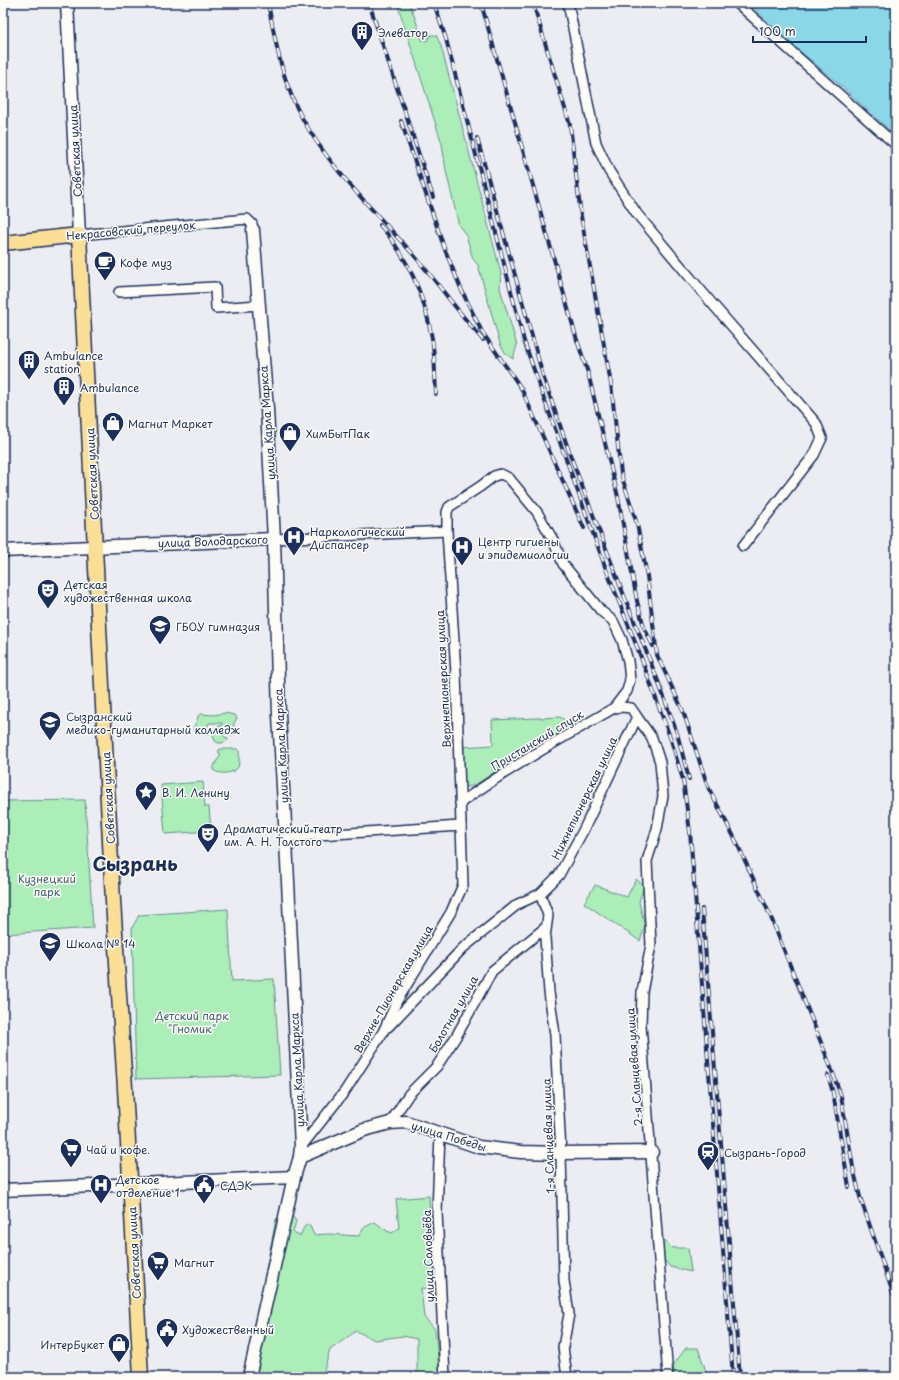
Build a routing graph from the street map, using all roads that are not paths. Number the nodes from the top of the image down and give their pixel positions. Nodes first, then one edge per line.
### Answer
1 (67, 3) edge
2 (568, 3) edge
3 (737, 3) edge
4 (896, 145) edge
5 (253, 230) joint
6 (79, 235) junction
7 (3, 243) edge
8 (119, 292) dead end
9 (259, 305) junction
10 (447, 531) junction
11 (274, 539) junction
12 (95, 546) junction
13 (743, 546) dead end
14 (3, 551) edge
15 (614, 708) junction
16 (637, 717) junction
17 (460, 804) junction
18 (462, 826) junction
19 (286, 837) junction
20 (540, 894) junction
21 (546, 927) junction
22 (383, 1032) junction
23 (390, 1123) junction
24 (440, 1134) junction
25 (300, 1152) junction
26 (652, 1152) junction
27 (561, 1153) junction
28 (294, 1177) junction
29 (130, 1185) junction
30 (3, 1190) edge
31 (141, 1377) edge
32 (249, 1377) edge
33 (445, 1377) edge
34 (567, 1377) edge
35 (668, 1377) edge

1 - 6 street, Советская улица
2 - 13 street
3 - 4 street
5 - 6 street, Некрасовский переулок
5 - 9 street, улица Карла Маркса
6 - 7 main road, Некрасовский переулок
6 - 12 main road, Советская улица
8 - 9 street
9 - 11 street, улица Карла Маркса
10 - 11 street, улица Володарского
10 - 15 street, Верхнепионерская улица
10 - 17 street, Верхнепионерская улица
11 - 12 street, улица Володарского
11 - 19 street, улица Карла Маркса
12 - 14 street, улица Володарского
12 - 29 main road, Советская улица
15 - 16 street
15 - 17 street, Пристанский спуск
16 - 20 street, Нижнепионерская улица
16 - 26 street, 2-я Сланцевая улица
17 - 18 street, Верхнепионерская улица
18 - 19 street
18 - 22 street, Верхне-Пионерская улица
19 - 25 street, улица Карла Маркса
20 - 21 street, 1-я Сланцевая улица
20 - 22 street
21 - 23 street, Болотная улица
21 - 27 street, 1-я Сланцевая улица
22 - 25 street, Верхне-Пионерская улица
23 - 24 street, улица Победы
23 - 25 street, улица Победы
24 - 27 street, улица Победы
24 - 33 street, улица Соловьёва
25 - 28 street, улица Карла Маркса
26 - 27 street, улица Победы
26 - 35 street, 2-я Сланцевая улица
27 - 34 street, 1-я Сланцевая улица
28 - 29 street
28 - 32 street, улица Карла Маркса
29 - 30 street
29 - 31 main road, Советская улица

